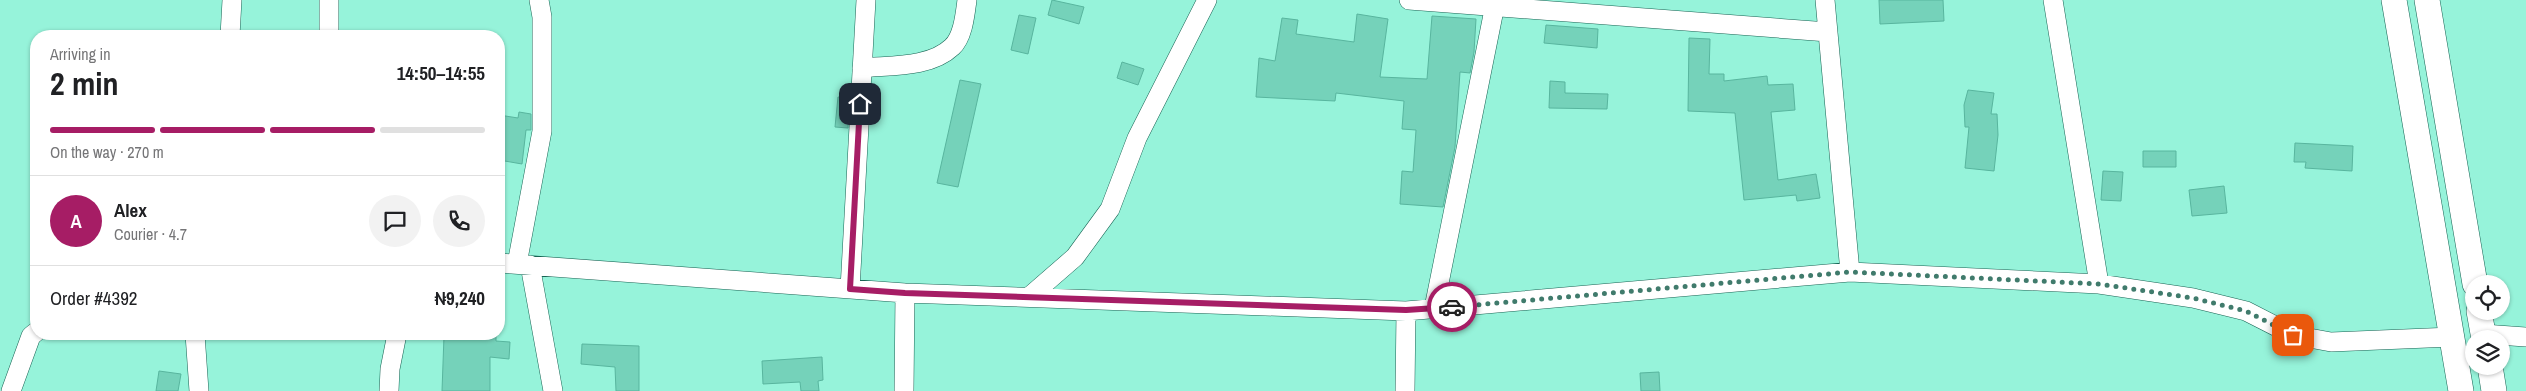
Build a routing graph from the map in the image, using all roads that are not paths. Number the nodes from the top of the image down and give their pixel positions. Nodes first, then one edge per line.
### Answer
1 (232, 0) edge
2 (329, 0) edge
3 (539, 0) edge
4 (866, 0) edge
5 (967, 0) edge
6 (1206, 0) edge
7 (1409, 0) edge
8 (1825, 0) edge
9 (2053, 0) edge
10 (2394, 0) edge
11 (2426, 0) edge
12 (1496, 3) edge
13 (230, 30) edge
14 (329, 30) edge
15 (1828, 32) junction
16 (862, 68) junction
17 (515, 264) edge
18 (1850, 272) junction
19 (2473, 275) edge
20 (2099, 284) junction
21 (850, 289) junction
22 (905, 293) junction
23 (1029, 297) junction
24 (1434, 308) junction
25 (1406, 310) junction
26 (2482, 328) edge
27 (2452, 337) junction
28 (2526, 337) edge
29 (30, 339) edge
30 (196, 340) edge
31 (396, 340) edge
32 (2491, 375) edge
33 (11, 391) edge
34 (200, 391) edge
35 (389, 391) edge
36 (553, 391) edge
37 (904, 391) edge
38 (1406, 391) edge
39 (2461, 391) edge
40 (2494, 391) edge

1 - 13 street
2 - 14 street
3 - 17 street
4 - 16 street
5 - 16 street
6 - 23 street
7 - 12 street
8 - 15 street
9 - 20 street
10 - 27 main road
11 - 19 main road
12 - 15 street
12 - 24 street
15 - 18 street
16 - 21 street
17 - 21 street
17 - 36 street
18 - 20 street
18 - 24 street
20 - 27 street
21 - 22 street
22 - 23 street
22 - 37 street
23 - 25 street
24 - 25 street
25 - 38 street
26 - 28 street
27 - 39 main road
29 - 33 street
30 - 34 street
31 - 35 street
32 - 40 main road

